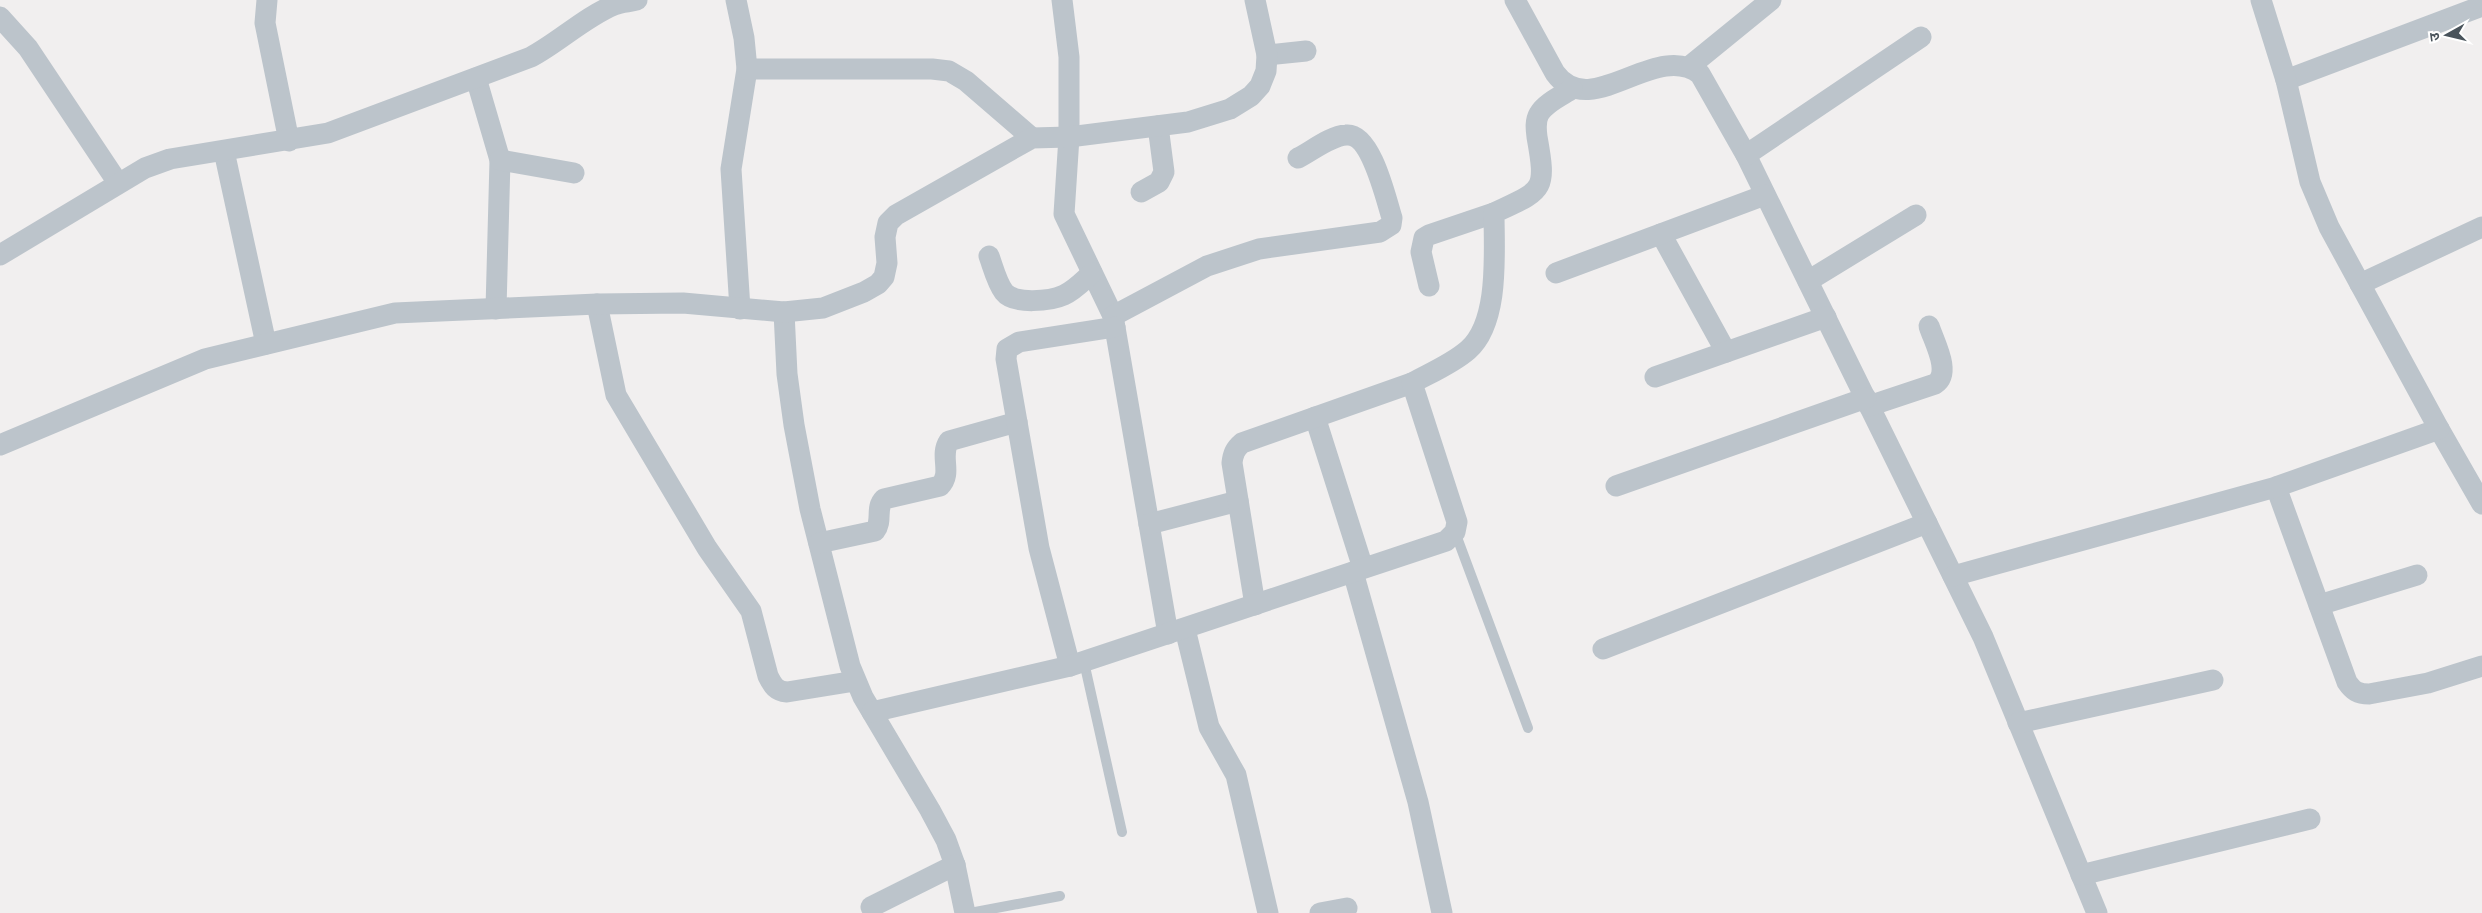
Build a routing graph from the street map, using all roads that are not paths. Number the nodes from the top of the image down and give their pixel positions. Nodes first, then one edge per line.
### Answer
1 (267, 0) edge
2 (637, 0) edge
3 (736, 0) edge
4 (1062, 0) edge
5 (1254, 0) edge
6 (1515, 0) edge
7 (1771, 0) edge
8 (2261, 0) edge
9 (2482, 6) edge
10 (0, 17) edge
11 (1921, 37) dead end
12 (1306, 51) dead end
13 (1267, 55) junction
14 (1690, 66) junction
15 (747, 69) junction
16 (476, 78) junction
17 (2286, 80) junction
18 (1572, 89) junction
19 (1158, 126) junction
20 (1069, 137) junction
21 (1032, 138) junction
22 (289, 141) junction
23 (224, 151) junction
24 (1746, 156) junction
25 (1298, 158) dead end
26 (500, 160) junction
27 (574, 173) dead end
28 (118, 183) junction
29 (1141, 192) dead end
30 (1765, 195) junction
31 (1494, 213) junction
32 (1916, 214) dead end
33 (2482, 227) edge
34 (1661, 234) junction
35 (0, 255) edge
36 (989, 256) dead end
37 (1092, 273) junction
38 (1556, 273) dead end
39 (1808, 281) junction
40 (2360, 284) junction
41 (1429, 286) dead end
42 (598, 304) junction
43 (496, 308) junction
44 (740, 309) junction
45 (784, 312) junction
46 (1826, 317) junction
47 (1114, 321) junction
48 (1929, 326) dead end
49 (266, 344) junction
50 (1726, 352) junction
51 (1655, 377) dead end
52 (1412, 383) junction
53 (1868, 402) junction
54 (1315, 418) junction
55 (1017, 422) junction
56 (2439, 429) junction
57 (0, 445) edge
58 (1616, 486) dead end
59 (2276, 487) junction
60 (1238, 501) junction
61 (2482, 504) edge
62 (1927, 523) junction
63 (1149, 524) junction
64 (1455, 532) junction
65 (819, 543) junction
66 (1358, 570) junction
67 (2417, 575) dead end
68 (1953, 576) junction
69 (1255, 605) junction
70 (2319, 605) junction
71 (1176, 631) junction
72 (1603, 649) dead end
73 (1077, 664) junction
74 (2482, 666) edge
75 (2214, 680) dead end
76 (855, 681) junction
77 (872, 712) junction
78 (2018, 723) junction
79 (1528, 728) dead end
80 (2310, 819) dead end
81 (1122, 832) dead end
82 (955, 865) junction
83 (2081, 875) junction
84 (1060, 896) dead end
85 (871, 907) dead end
86 (1347, 908) dead end
87 (965, 913) edge
88 (970, 913) edge
89 (1268, 913) edge
90 (1320, 913) edge
91 (1442, 913) edge
92 (2097, 913) edge

1 - 22 street
2 - 16 street
3 - 15 street
4 - 20 street
5 - 13 street
6 - 18 street
7 - 14 street
8 - 17 street
9 - 17 street
10 - 28 street
11 - 24 street
12 - 13 street
13 - 19 street
14 - 18 street
14 - 24 street
15 - 21 street
15 - 44 street
16 - 22 street
16 - 26 street
17 - 40 street
18 - 31 street
19 - 20 street
19 - 29 street
20 - 21 street
20 - 37 street
21 - 45 street
22 - 23 street
23 - 28 street
23 - 49 street
24 - 30 street
25 - 47 street
26 - 27 street
26 - 43 street
28 - 35 street
30 - 34 street
30 - 39 street
31 - 41 street
31 - 52 street
32 - 39 street
33 - 40 street
34 - 38 street
34 - 50 street
36 - 37 street
37 - 47 street
39 - 46 street
40 - 56 street
42 - 43 street
42 - 44 street
42 - 76 street
43 - 49 street
44 - 45 street
45 - 65 street
46 - 50 street
46 - 53 street
47 - 55 street
47 - 63 street
48 - 53 street
49 - 57 street
50 - 51 street
52 - 54 street
52 - 64 street
53 - 58 street
53 - 62 street
54 - 60 street
54 - 66 street
55 - 65 street
55 - 73 street
56 - 59 street
56 - 61 street
59 - 68 street
59 - 70 street
60 - 63 street
60 - 69 street
62 - 68 street
62 - 72 street
63 - 71 street
64 - 66 street
64 - 79 lane
65 - 76 street
66 - 69 street
66 - 91 street
67 - 70 street
68 - 78 street
69 - 71 street
70 - 74 street
71 - 73 street
71 - 89 street
73 - 77 street
73 - 81 lane
75 - 78 street
76 - 77 street
77 - 82 street
78 - 83 street
80 - 83 street
82 - 85 street
82 - 87 street
83 - 92 street
84 - 88 lane
86 - 90 street

